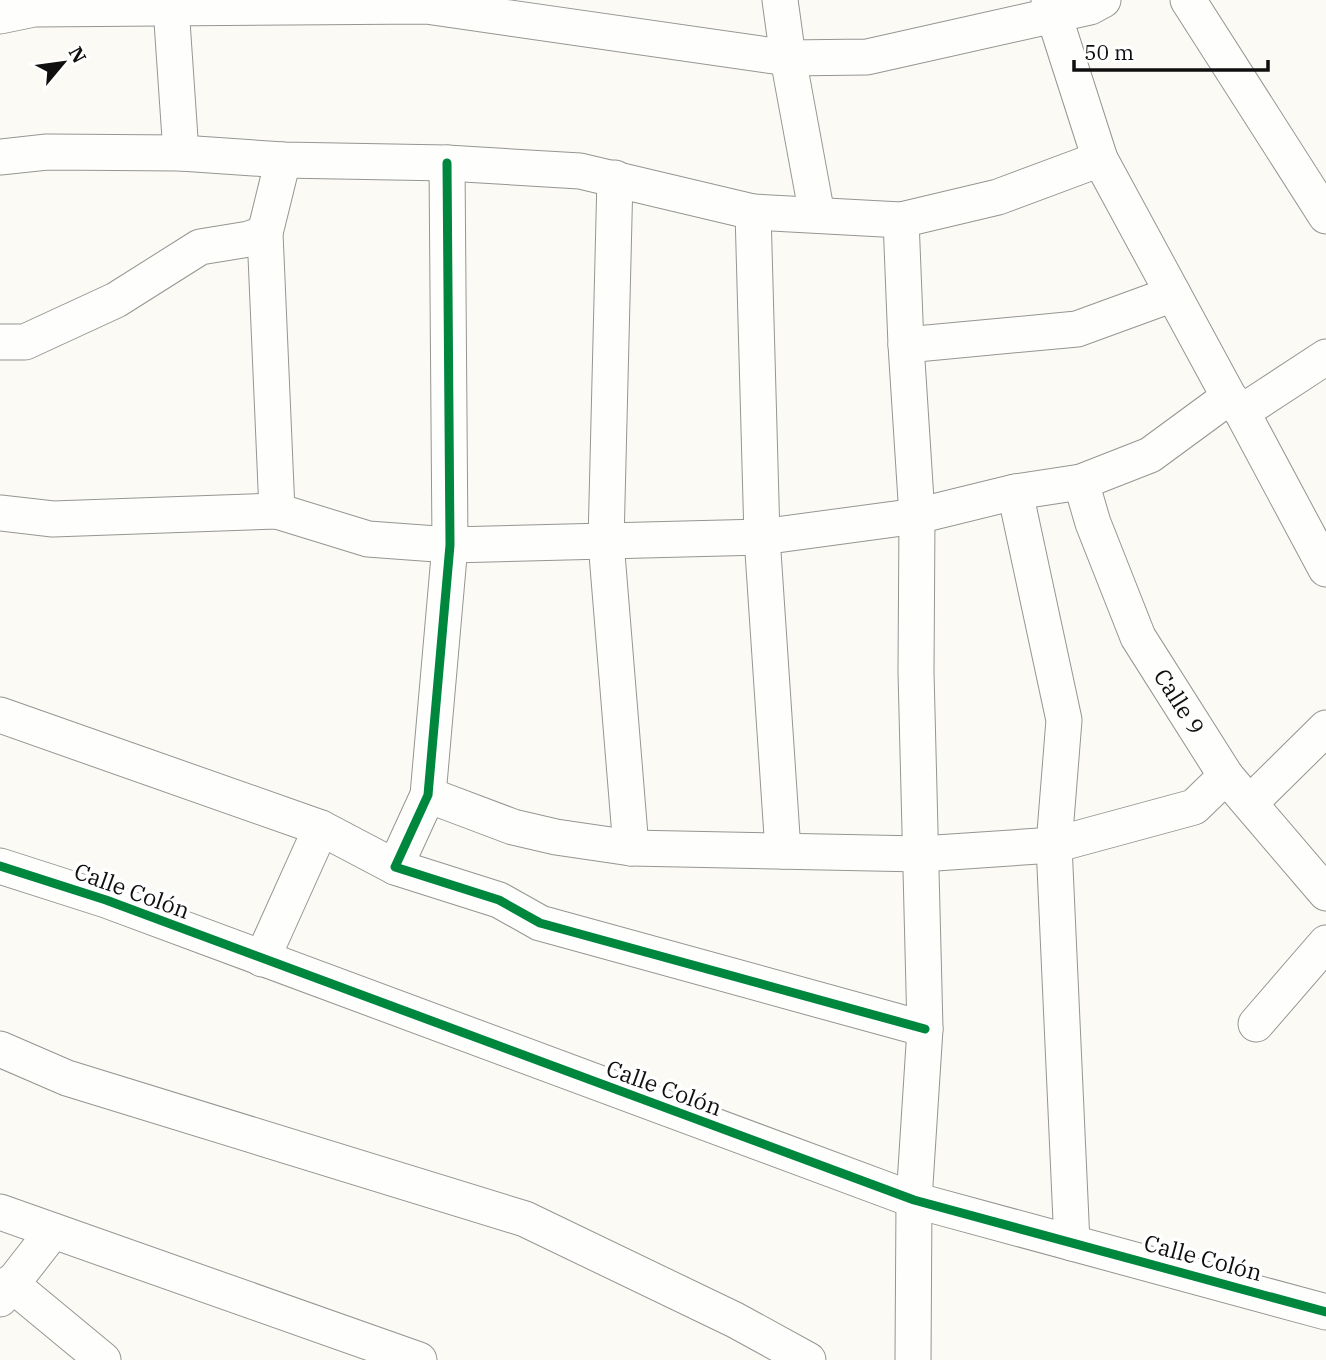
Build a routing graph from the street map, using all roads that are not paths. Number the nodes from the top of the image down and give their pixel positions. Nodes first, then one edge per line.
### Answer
1 (780, 0) edge
2 (1103, 0) edge
3 (1188, 0) edge
4 (171, 7) junction
5 (1051, 7) edge
6 (0, 16) edge
7 (788, 58) junction
8 (181, 153) junction
9 (0, 158) edge
10 (1100, 159) junction
11 (283, 160) junction
12 (447, 163) junction
13 (615, 178) junction
14 (753, 212) junction
15 (817, 215) junction
16 (1326, 216) edge
17 (901, 220) junction
18 (265, 233) junction
19 (1173, 295) junction
20 (0, 342) edge
21 (905, 345) junction
22 (1326, 357) edge
23 (1235, 404) junction
24 (1081, 482) junction
25 (1015, 492) junction
26 (277, 511) junction
27 (0, 513) edge
28 (918, 516) junction
29 (762, 537) junction
30 (606, 542) junction
31 (450, 545) junction
32 (1326, 569) edge
33 (0, 715) edge
34 (1326, 728) edge
35 (1226, 776) junction
36 (428, 795) junction
37 (1250, 803) junction
38 (321, 828) junction
39 (1054, 845) junction
40 (631, 848) junction
41 (783, 851) junction
42 (921, 853) junction
43 (0, 866) edge
44 (395, 867) junction
45 (1326, 893) edge
46 (1326, 943) edge
47 (262, 959) junction
48 (1256, 1024) dead end
49 (925, 1029) junction
50 (0, 1049) edge
51 (914, 1200) junction
52 (0, 1212) edge
53 (53, 1231) junction
54 (1072, 1243) junction
55 (5, 1291) edge
56 (1326, 1312) edge
57 (103, 1360) edge
58 (419, 1360) edge
59 (808, 1360) edge
60 (913, 1360) edge

1 - 7 street
2 - 5 street
3 - 16 street
4 - 6 street
4 - 7 street
4 - 8 street
5 - 7 street
5 - 10 street
7 - 15 street
8 - 9 street
8 - 11 street
10 - 17 street
10 - 19 street
11 - 12 street
11 - 18 street
12 - 13 street
12 - 31 street
13 - 14 street
13 - 30 street
14 - 15 street
14 - 29 street
15 - 17 street
17 - 21 street
18 - 20 street
18 - 26 street
19 - 21 street
19 - 23 street
21 - 28 street
22 - 23 street
23 - 24 street
23 - 32 street
24 - 25 street
24 - 35 street, Calle 9
25 - 28 street
25 - 39 street
26 - 27 street
26 - 31 street
28 - 29 street
28 - 42 street
29 - 30 street
29 - 41 street
30 - 31 street
30 - 40 street
31 - 36 street
33 - 38 street
34 - 37 street
35 - 37 street, Calle 9
35 - 39 street
36 - 40 street
36 - 44 street
37 - 45 street, Calle 9
38 - 44 street
38 - 47 street
39 - 42 street
39 - 54 street
40 - 41 street
41 - 42 street
42 - 49 street
43 - 47 street, Calle Colón
44 - 49 street
46 - 48 street
47 - 51 street, Calle Colón
49 - 51 street
50 - 59 street
51 - 54 street, Calle Colón
51 - 60 street
52 - 53 street
53 - 55 street
53 - 58 street
54 - 56 street, Calle Colón
55 - 57 street

